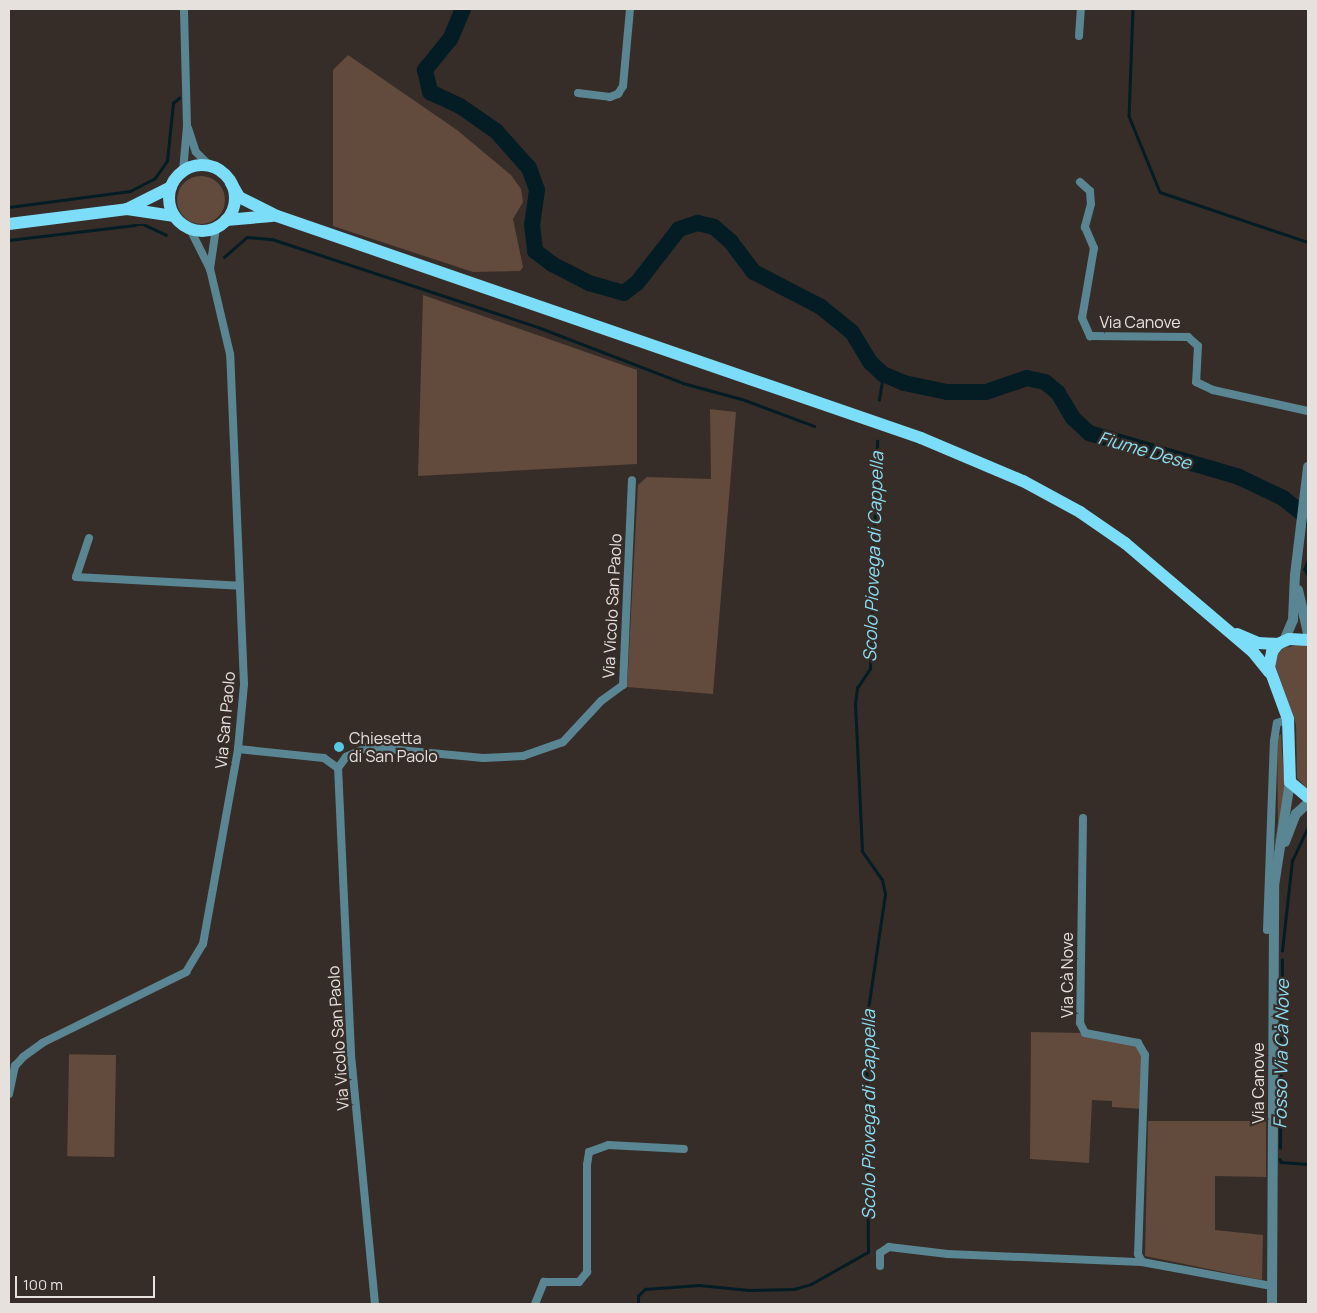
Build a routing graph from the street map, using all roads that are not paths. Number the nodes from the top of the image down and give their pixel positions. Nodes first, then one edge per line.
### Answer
1 (184, 9) edge
2 (630, 9) edge
3 (1081, 9) edge
4 (1078, 36) dead end
5 (578, 93) dead end
6 (187, 126) junction
7 (212, 167) junction
8 (182, 172) junction
9 (1080, 182) dead end
10 (231, 183) junction
11 (171, 187) junction
12 (128, 209) junction
13 (174, 216) junction
14 (277, 216) junction
15 (9, 224) edge
16 (221, 224) junction
17 (190, 229) junction
18 (210, 269) junction
19 (1308, 411) edge
20 (1308, 467) edge
21 (632, 480) dead end
22 (89, 538) dead end
23 (1295, 574) junction
24 (240, 586) junction
25 (1213, 620) junction
26 (1308, 633) edge
27 (1308, 640) edge
28 (1281, 643) junction
29 (1269, 672) junction
30 (1288, 719) junction
31 (238, 749) junction
32 (338, 768) junction
33 (1290, 782) junction
34 (1308, 798) edge
35 (1308, 803) edge
36 (1083, 818) dead end
37 (1277, 862) junction
38 (1267, 930) dead end
39 (9, 1058) edge
40 (15, 1066) junction
41 (9, 1094) edge
42 (684, 1149) dead end
43 (1142, 1262) junction
44 (880, 1266) dead end
45 (1272, 1286) junction
46 (376, 1304) edge
47 (535, 1304) edge
48 (1272, 1304) edge

1 - 6 street
2 - 5 street
3 - 4 street
6 - 7 street
6 - 8 street
7 - 8 main road
7 - 10 main road
8 - 11 main road
9 - 19 street, Via Canove
10 - 14 main road
10 - 16 main road
11 - 12 main road
11 - 13 main road
12 - 13 main road
12 - 15 main road
13 - 17 main road
14 - 16 main road
14 - 25 main road
16 - 17 main road
16 - 18 street, Via San Paolo
17 - 18 street, Via San Paolo
18 - 24 street, Via San Paolo
20 - 23 street
21 - 32 street, Via Vicolo San Paolo
22 - 24 street
23 - 26 street
23 - 28 street
24 - 31 street, Via San Paolo
25 - 28 main road
25 - 29 main road
27 - 28 main road
28 - 29 main road
29 - 30 main road
30 - 33 main road
30 - 38 street
31 - 32 street
31 - 40 street, Via San Paolo
32 - 46 street, Via Vicolo San Paolo
33 - 34 main road
33 - 37 street, Via Canove
35 - 37 street, Via Canove
36 - 43 street, Via Cà Nove
37 - 45 street, Via Canove
39 - 40 street
40 - 41 street
42 - 47 street
43 - 44 street
43 - 45 street
45 - 48 street, Via Canove

